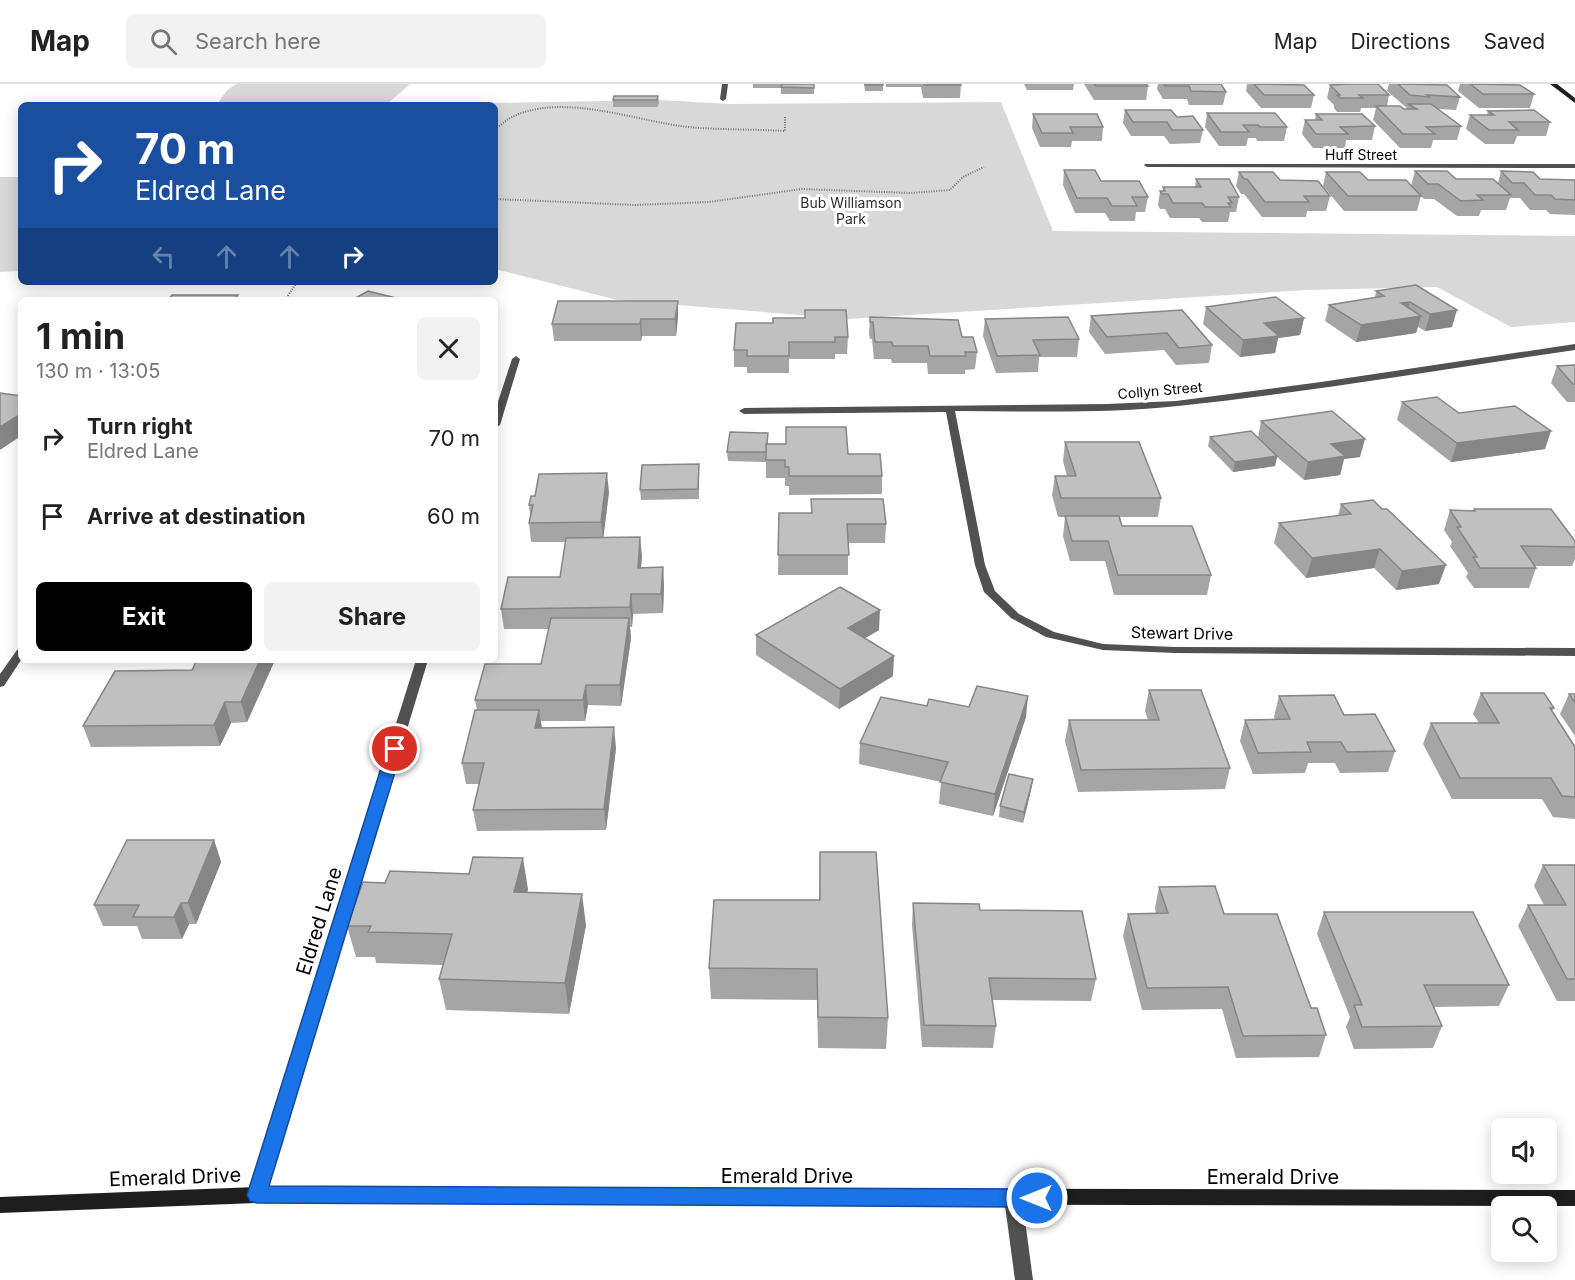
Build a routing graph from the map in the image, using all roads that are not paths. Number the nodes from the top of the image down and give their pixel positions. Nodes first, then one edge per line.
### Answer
1 (725, 84) edge
2 (1553, 84) edge
3 (723, 99) dead end
4 (1575, 101) edge
5 (1148, 165) dead end
6 (1575, 166) edge
7 (1575, 347) edge
8 (516, 358) dead end
9 (950, 410) junction
10 (744, 411) dead end
11 (498, 415) edge
12 (1575, 652) edge
13 (18, 656) edge
14 (421, 663) edge
15 (0, 683) edge
16 (257, 1195) junction
17 (1013, 1198) junction
18 (1575, 1198) edge
19 (0, 1205) edge
20 (1024, 1280) edge

1 - 3 street
2 - 4 main road
5 - 6 street, Huff Street
7 - 9 street, Collyn Street
8 - 11 street
9 - 10 street, Collyn Street
9 - 12 street, Stewart Drive
13 - 15 street
14 - 16 street, Eldred Lane
16 - 17 main road, Emerald Drive
16 - 19 main road, Emerald Drive
17 - 18 main road, Emerald Drive
17 - 20 street

